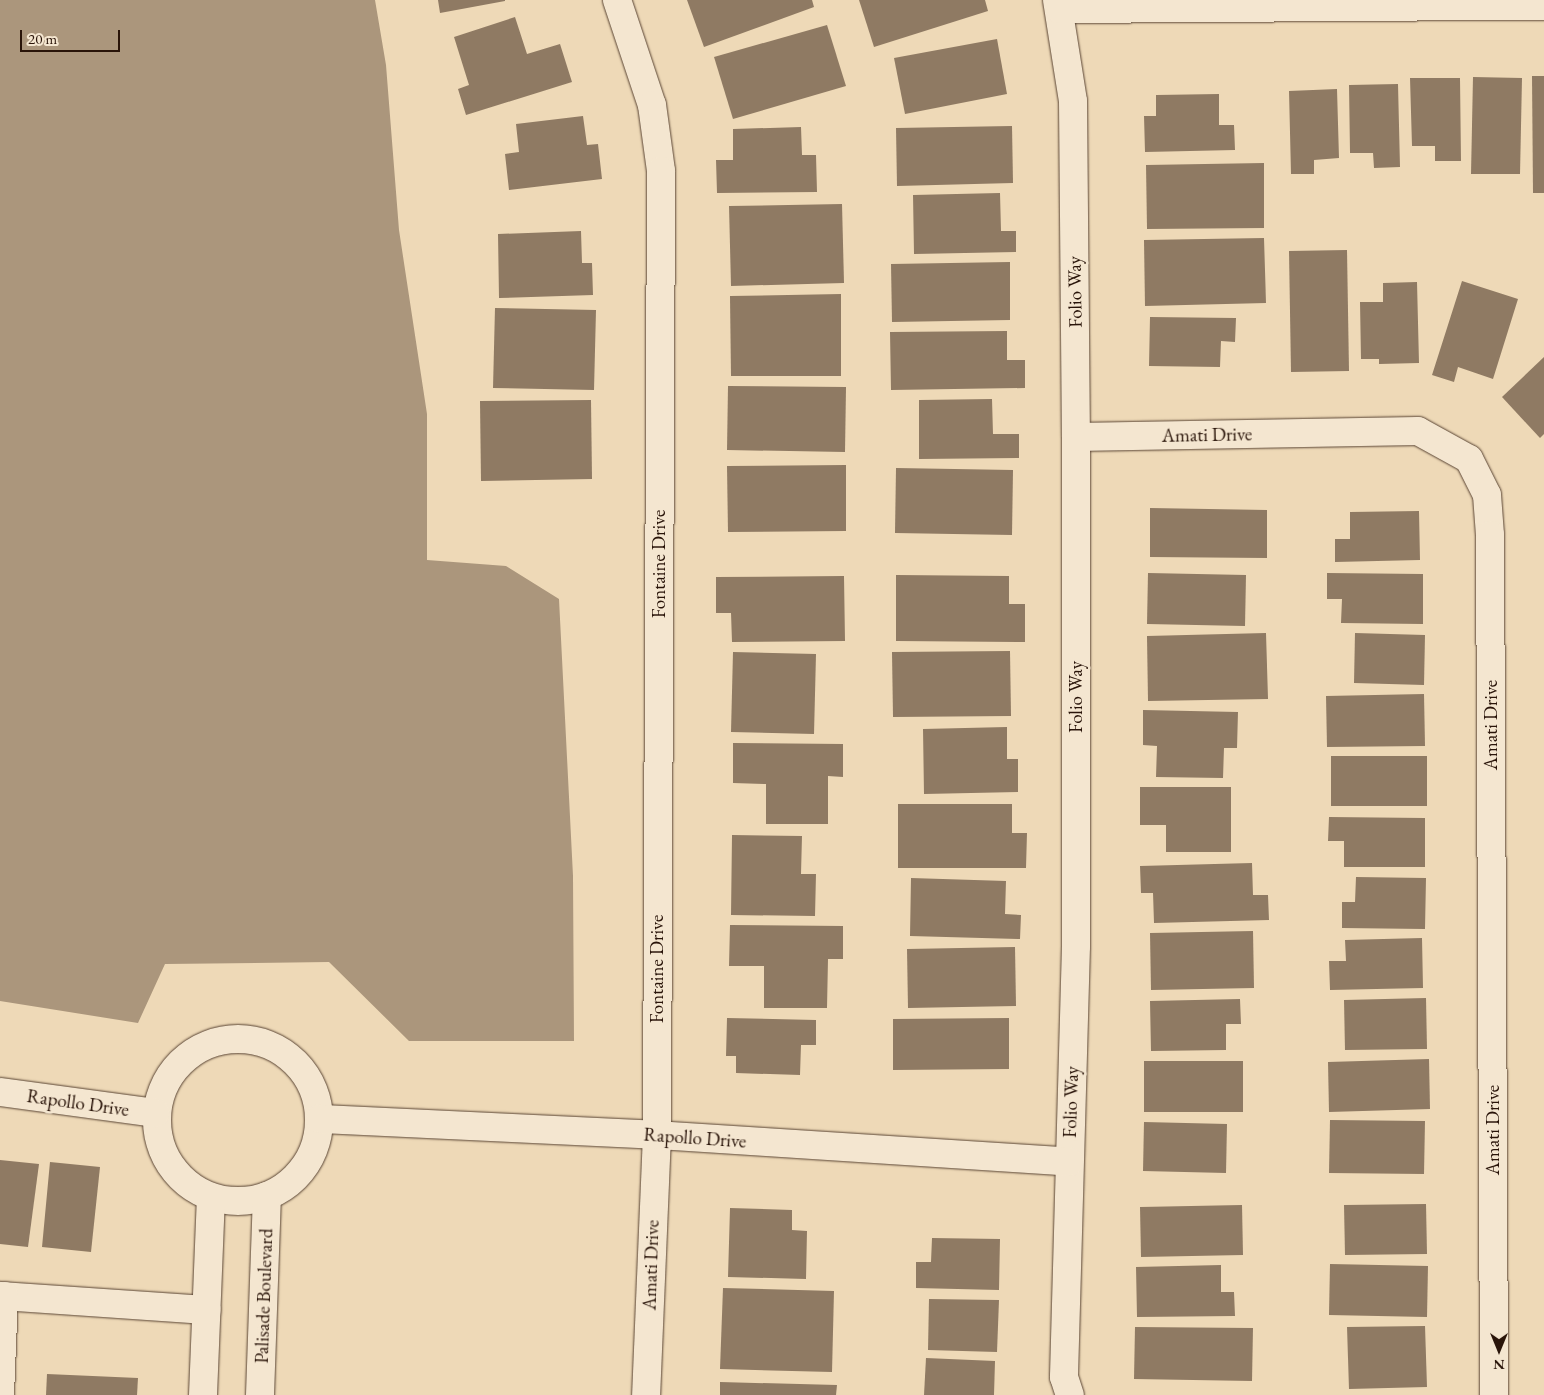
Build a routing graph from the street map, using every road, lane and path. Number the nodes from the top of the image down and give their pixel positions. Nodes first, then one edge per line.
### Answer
1 (617, 0) edge
2 (1058, 4) edge
3 (1544, 6) edge
4 (1076, 437) junction
5 (0, 1092) edge
6 (156, 1113) junction
7 (320, 1120) junction
8 (657, 1135) junction
9 (1069, 1162) junction
10 (267, 1196) junction
11 (211, 1197) junction
12 (2, 1296) edge
13 (207, 1310) junction
14 (0, 1395) edge
15 (203, 1395) edge
16 (260, 1395) edge
17 (646, 1395) edge
18 (1070, 1395) edge
19 (1494, 1395) edge

1 - 8 street, Fontaine Drive
2 - 3 street
2 - 4 street, Folio Way
4 - 9 street, Folio Way
4 - 19 street, Amati Drive
5 - 6 street, Rapollo Drive
6 - 7 street
6 - 11 street
7 - 8 street, Rapollo Drive
7 - 10 street
8 - 9 street, Rapollo Drive
8 - 17 street, Amati Drive
9 - 18 street, Folio Way
10 - 11 street
10 - 16 street, Palisade Boulevard
11 - 13 street
12 - 13 street
12 - 14 street
13 - 15 street

